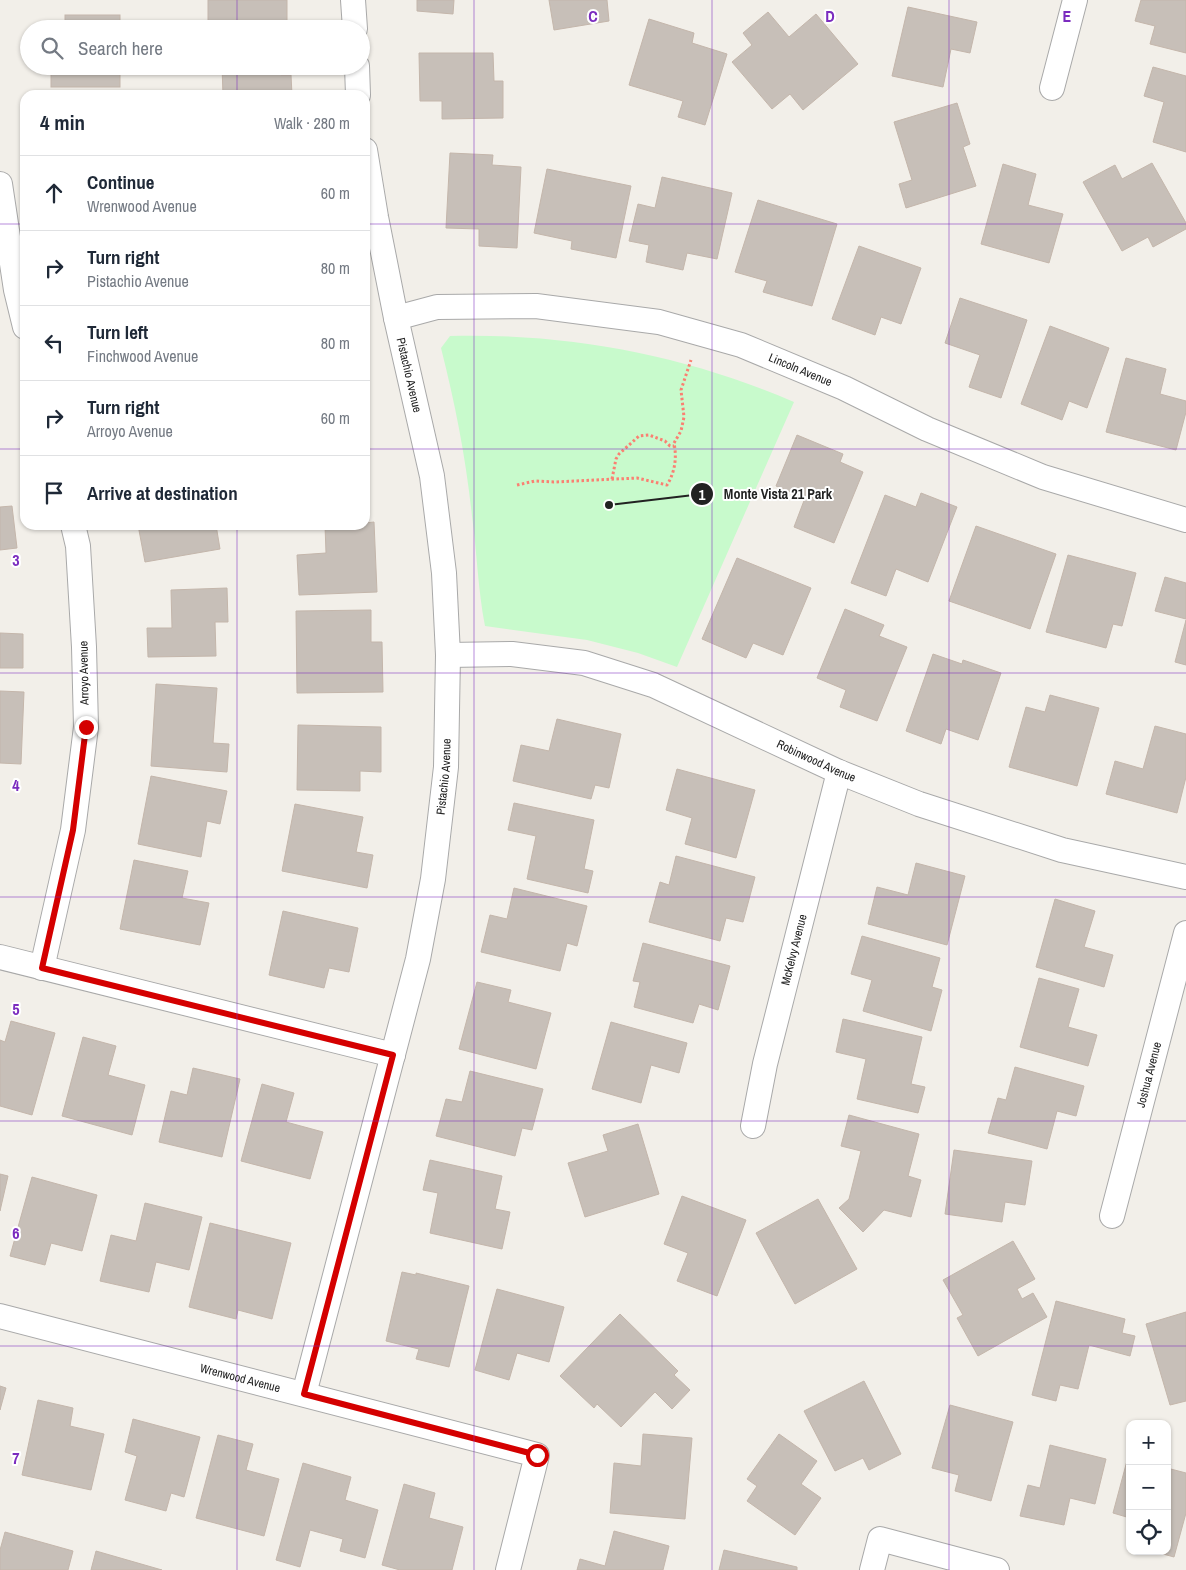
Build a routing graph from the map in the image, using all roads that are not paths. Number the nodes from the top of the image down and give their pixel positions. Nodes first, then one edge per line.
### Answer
1 (354, 0) edge
2 (1075, 0) edge
3 (355, 20) edge
4 (357, 75) edge
5 (1052, 88) dead end
6 (358, 90) edge
7 (370, 180) edge
8 (0, 184) edge
9 (20, 306) edge
10 (396, 318) junction
11 (1186, 520) edge
12 (74, 530) edge
13 (448, 655) junction
14 (839, 772) junction
15 (1186, 877) edge
16 (1186, 933) edge
17 (0, 957) edge
18 (42, 968) junction
19 (393, 1055) junction
20 (753, 1126) dead end
21 (1112, 1216) dead end
22 (0, 1316) edge
23 (304, 1394) junction
24 (508, 1570) edge
25 (872, 1570) edge
26 (997, 1570) edge

1 - 3 street
2 - 5 street
4 - 6 street
7 - 10 street, Pistachio Avenue
8 - 9 street
10 - 11 street, Lincoln Avenue
10 - 13 street, Pistachio Avenue
12 - 18 street, Arroyo Avenue
13 - 14 street, Robinwood Avenue
13 - 19 street, Pistachio Avenue
14 - 15 street, Robinwood Avenue
14 - 20 street, McKelvy Avenue
16 - 21 street, Joshua Avenue
17 - 18 street
18 - 19 street
19 - 23 street, Pistachio Avenue
22 - 23 street, Wrenwood Avenue
23 - 24 street, Wrenwood Avenue
25 - 26 street

